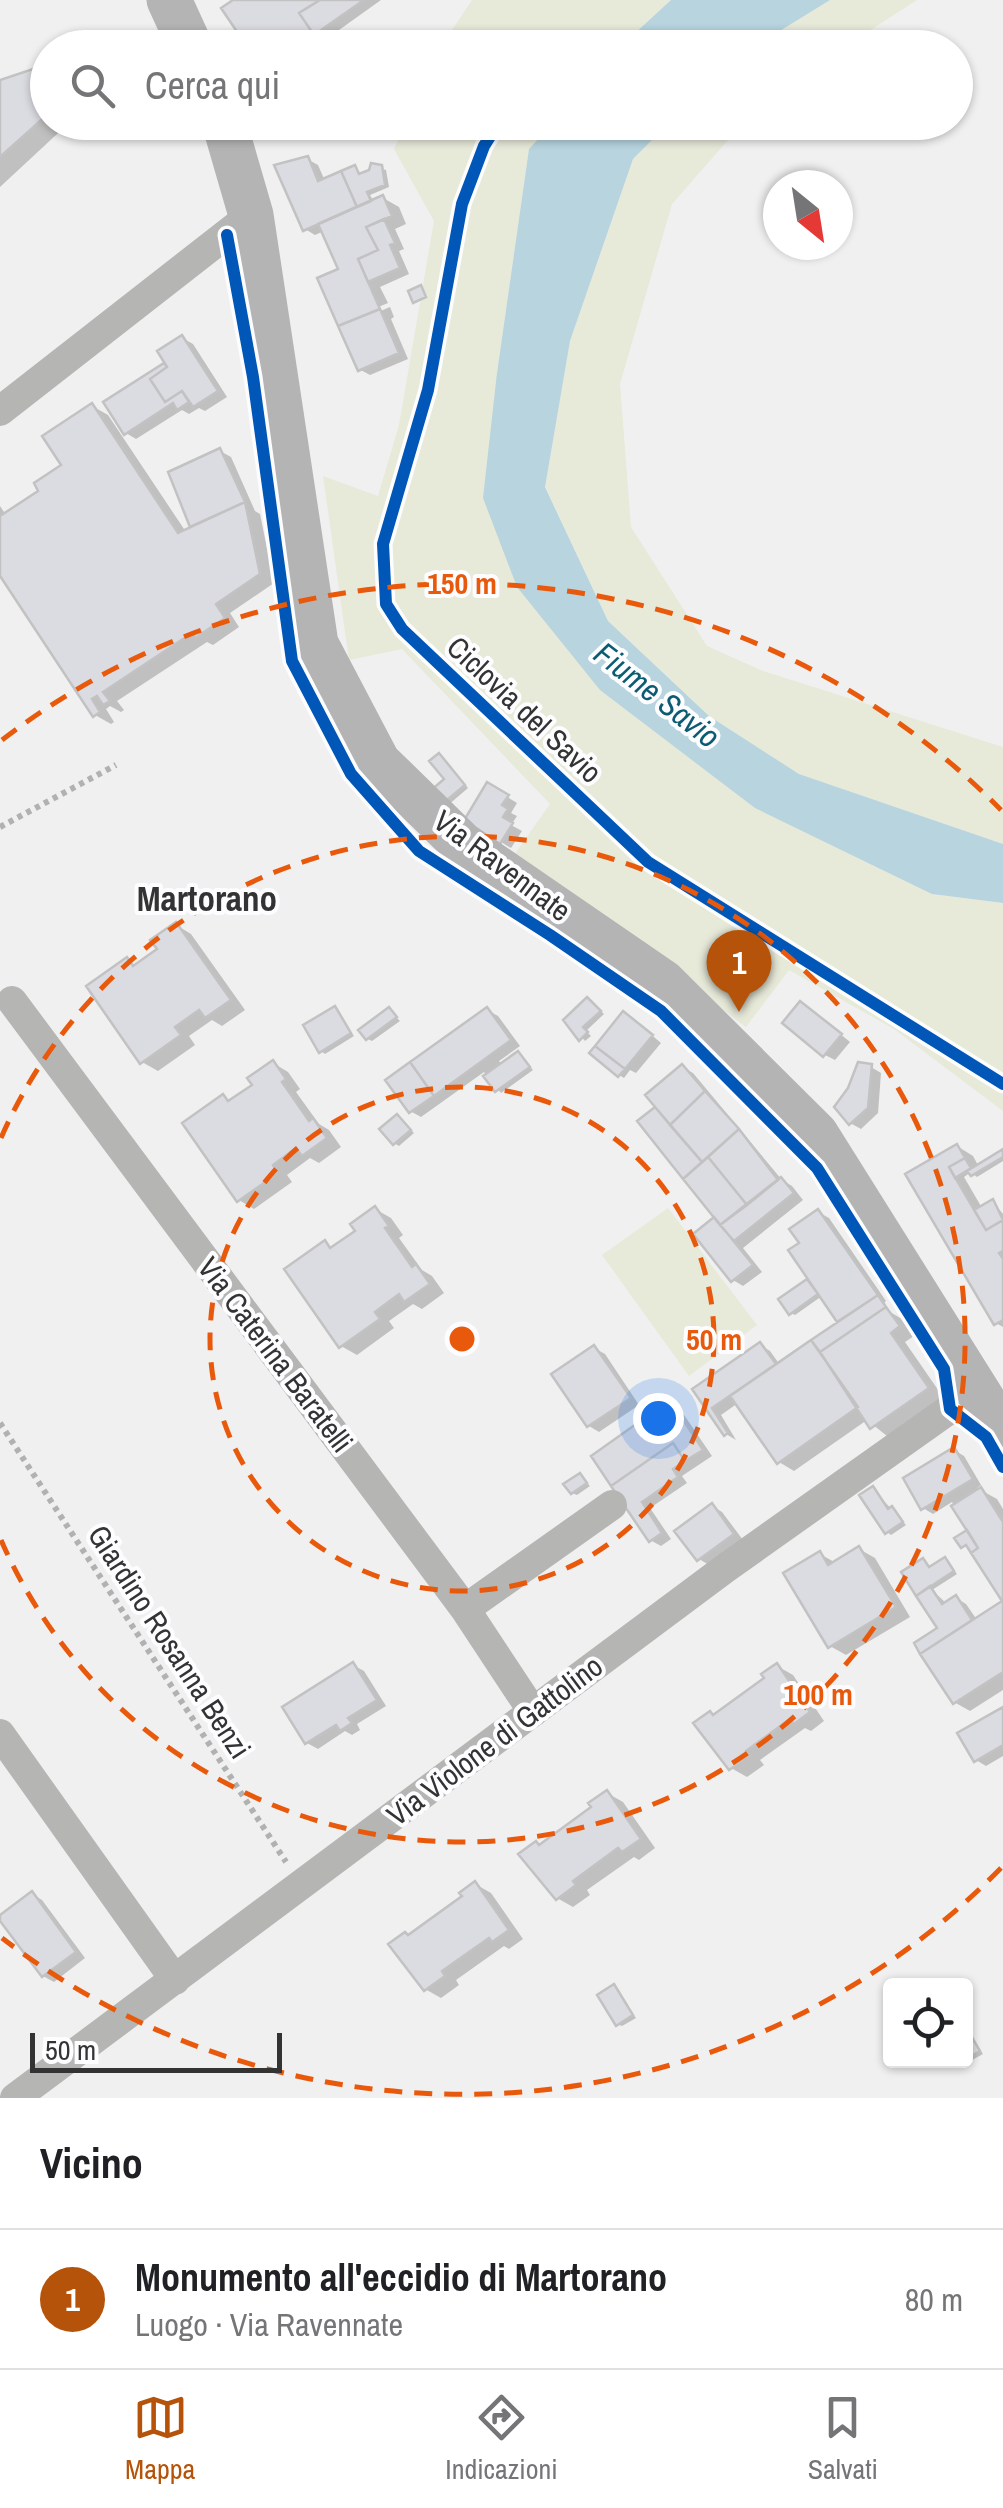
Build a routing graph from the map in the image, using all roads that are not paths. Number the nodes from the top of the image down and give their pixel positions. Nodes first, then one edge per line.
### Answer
1 (169, 0) edge
2 (183, 30) edge
3 (229, 140) edge
4 (251, 216) junction
5 (0, 411) edge
6 (12, 1001) dead end
7 (978, 1389) junction
8 (1003, 1432) edge
9 (612, 1505) dead end
10 (465, 1609) junction
11 (533, 1712) junction
12 (0, 1734) edge
13 (175, 1980) junction
14 (15, 2098) edge

1 - 2 main road
3 - 4 main road, Via Ravennate
4 - 5 street
4 - 7 main road, Via Ravennate
6 - 10 street, Via Caterina Baratelli
7 - 8 main road, Via Ravennate
7 - 11 street, Via Violone di Gattolino
9 - 10 street
10 - 11 street, Via Caterina Baratelli
11 - 13 street, Via Violone di Gattolino
12 - 13 street
13 - 14 street, Via Violone di Gattolino

